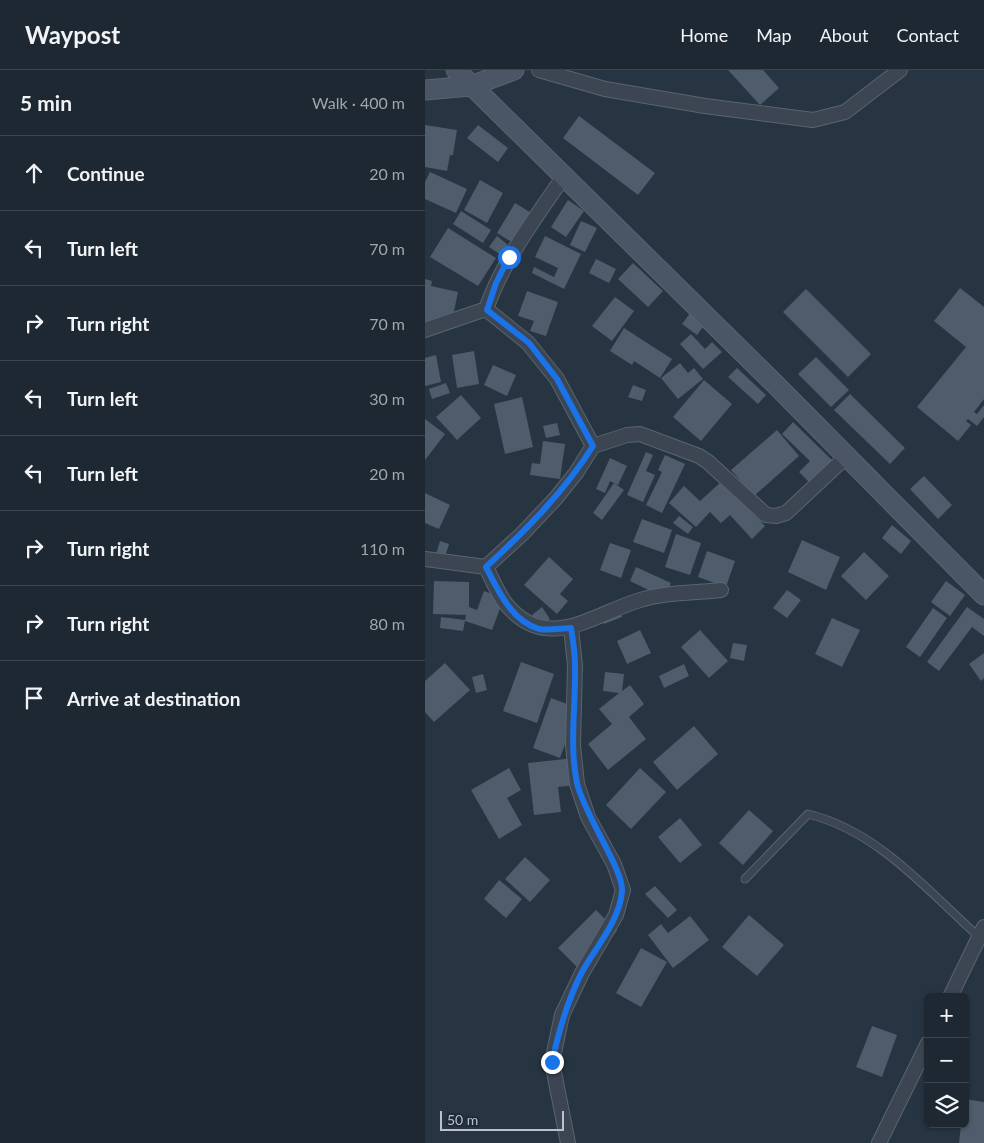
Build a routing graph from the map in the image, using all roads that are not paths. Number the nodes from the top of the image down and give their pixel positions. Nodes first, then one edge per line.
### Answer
1 (456, 70) edge
2 (514, 70) edge
3 (539, 70) edge
4 (900, 70) edge
5 (471, 86) junction
6 (425, 90) edge
7 (564, 176) junction
8 (487, 310) junction
9 (425, 330) edge
10 (593, 446) junction
11 (847, 456) junction
12 (425, 559) edge
13 (486, 567) junction
14 (721, 590) dead end
15 (984, 595) edge
16 (571, 628) junction
17 (745, 879) dead end
18 (981, 932) edge
19 (952, 993) edge
20 (924, 1050) edge
21 (568, 1143) edge
22 (879, 1143) edge

1 - 5 street
2 - 5 street
3 - 4 street
5 - 6 street
5 - 7 street
7 - 8 street
7 - 11 street
8 - 9 street
8 - 10 street
10 - 11 street
10 - 13 street
11 - 15 street
12 - 13 street
13 - 16 street
14 - 16 street
16 - 21 street
17 - 18 lane
18 - 19 street
20 - 22 street

